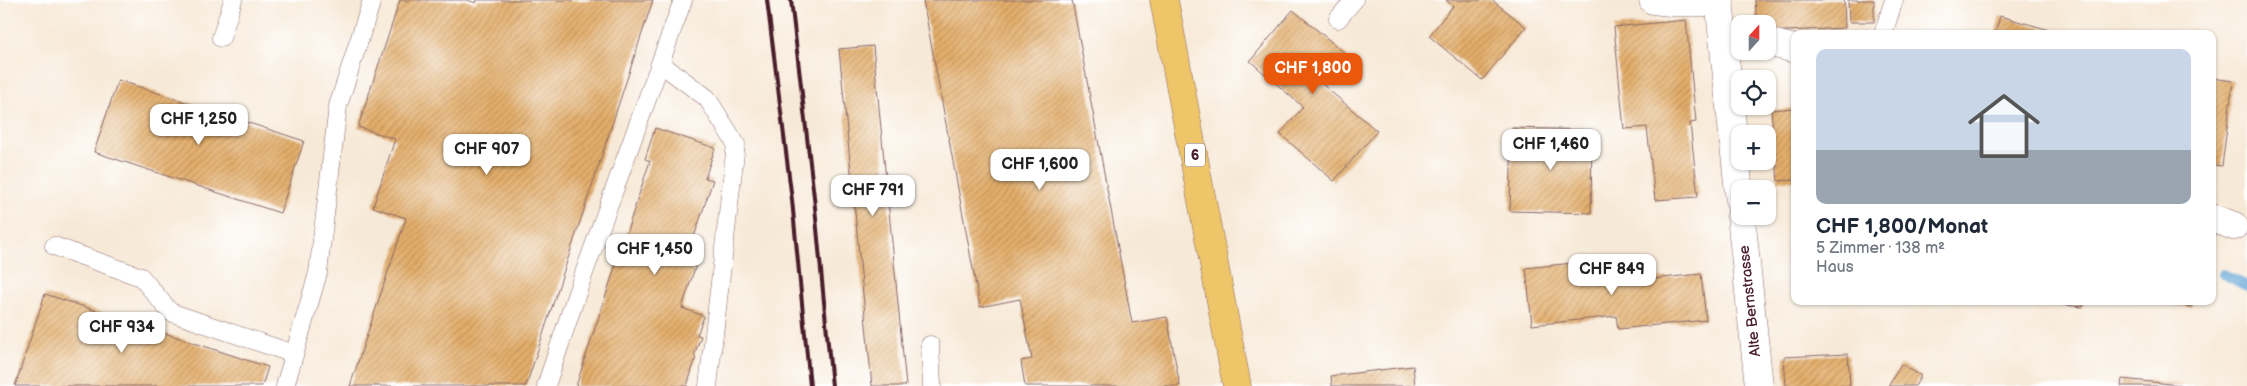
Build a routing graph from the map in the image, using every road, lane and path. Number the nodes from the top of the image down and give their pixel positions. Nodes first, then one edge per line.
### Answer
1 (233, 0) edge
2 (372, 0) edge
3 (683, 0) edge
4 (1164, 0) edge
5 (1354, 0) edge
6 (1653, 0) edge
7 (1894, 0) edge
8 (1719, 1) edge
9 (1338, 19) dead end
10 (1884, 30) edge
11 (1731, 36) edge
12 (221, 38) dead end
13 (1776, 44) edge
14 (1791, 48) edge
15 (1732, 60) edge
16 (661, 64) junction
17 (1739, 180) edge
18 (1743, 225) edge
19 (54, 246) dead end
20 (930, 345) dead end
21 (294, 354) junction
22 (284, 386) edge
23 (546, 386) edge
24 (708, 386) edge
25 (932, 386) edge
26 (1238, 386) edge
27 (1759, 386) edge

1 - 12 lane
2 - 21 lane
3 - 16 lane
4 - 26 main road, 6
5 - 9 lane
6 - 8 street
7 - 10 lane
8 - 11 street
13 - 14 street
15 - 17 street
16 - 23 lane
16 - 24 lane
18 - 27 street, Alte Bernstrasse
19 - 21 lane
20 - 25 lane
21 - 22 lane

